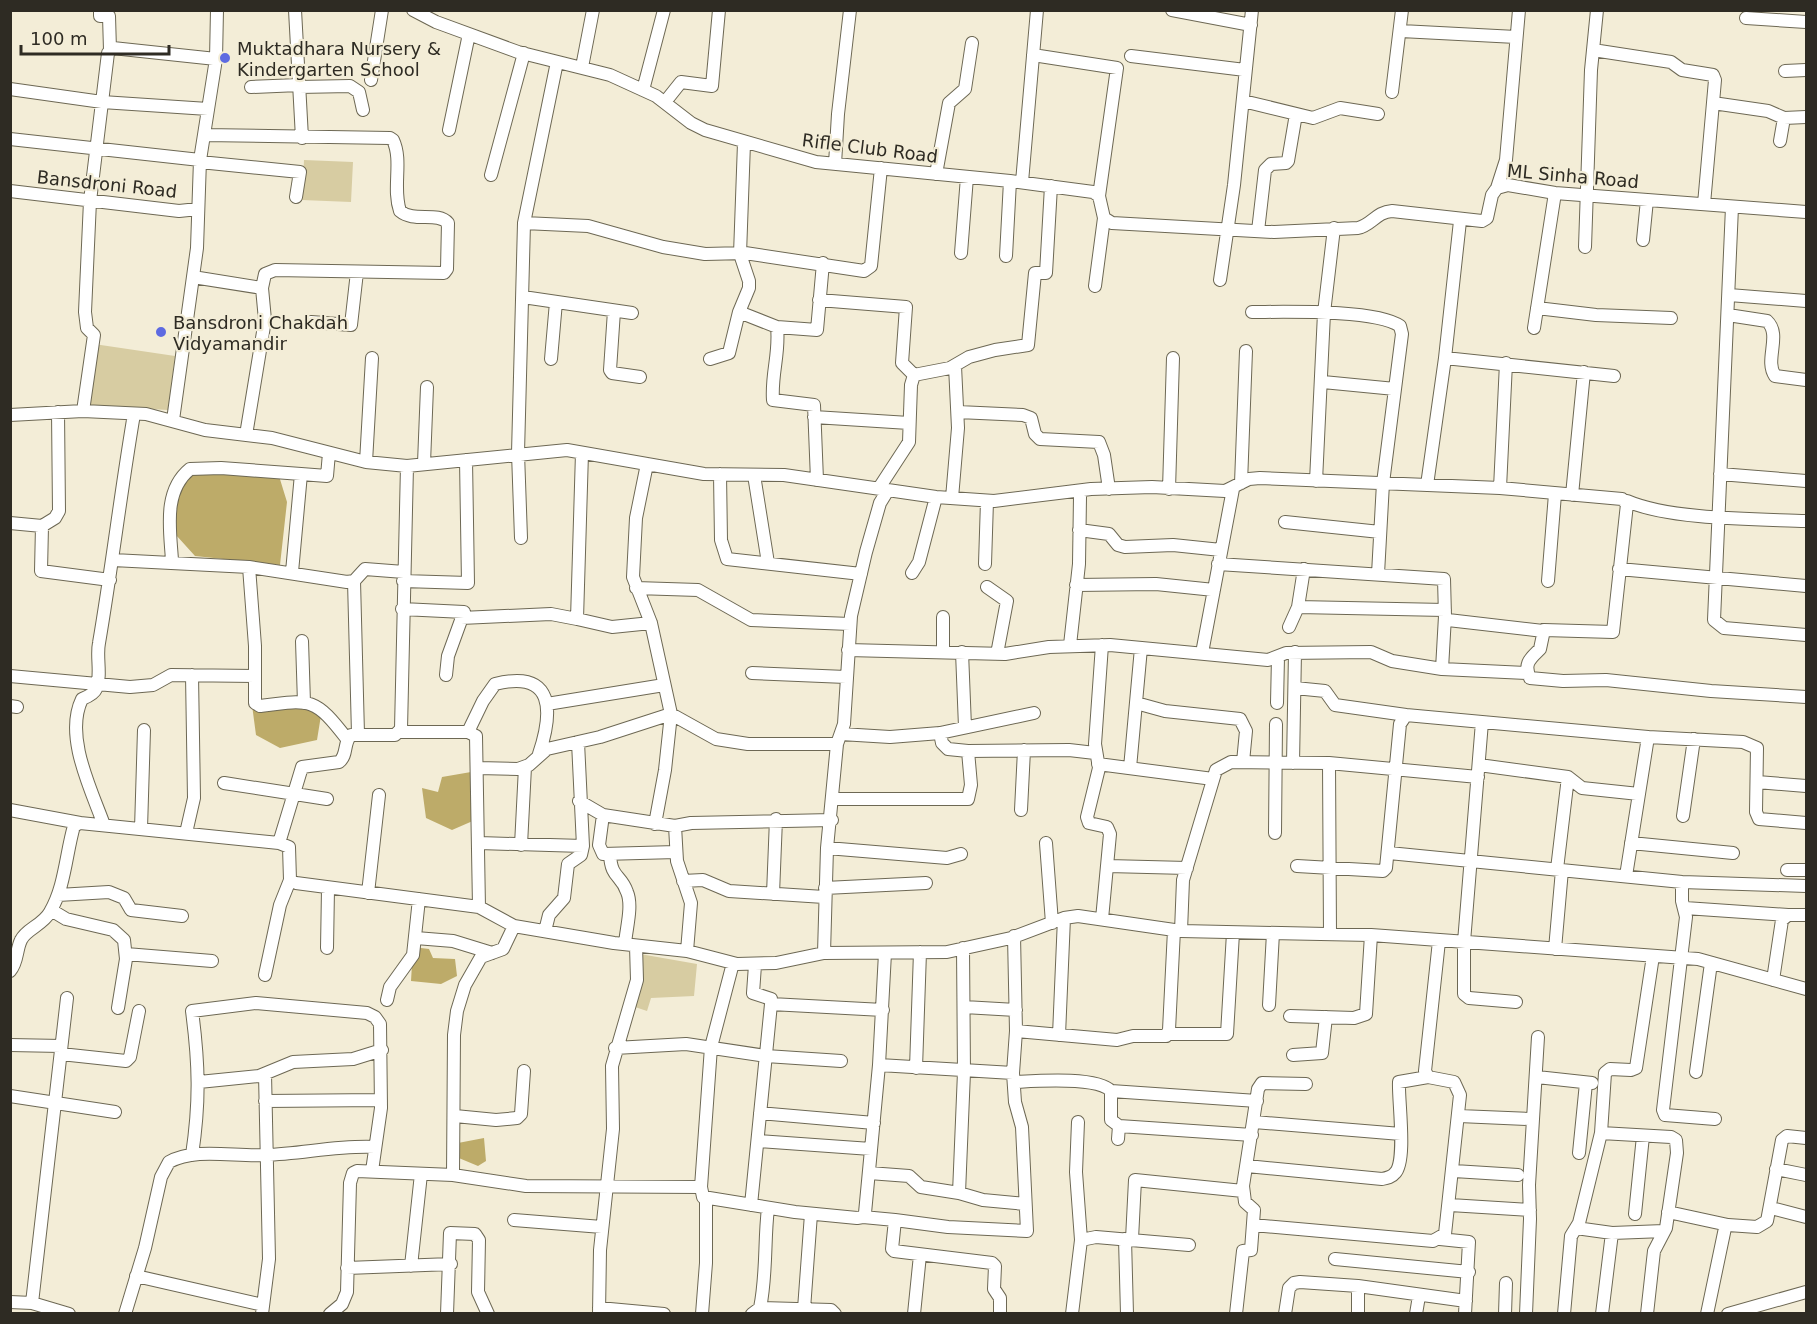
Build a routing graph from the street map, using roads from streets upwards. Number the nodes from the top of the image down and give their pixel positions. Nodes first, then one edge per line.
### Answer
1 (100, 10) edge
2 (218, 10) edge
3 (295, 10) edge
4 (382, 10) edge
5 (592, 10) edge
6 (664, 10) edge
7 (719, 10) edge
8 (850, 10) edge
9 (1038, 10) edge
10 (1172, 10) edge
11 (1252, 10) edge
12 (1402, 10) edge
13 (1519, 10) edge
14 (1597, 10) edge
15 (416, 11) edge
16 (1746, 18) dead end
17 (1806, 22) edge
18 (1251, 25) junction
19 (1401, 31) junction
20 (469, 34) junction
21 (1515, 38) junction
22 (972, 43) dead end
23 (110, 50) junction
24 (1593, 50) junction
25 (524, 53) junction
26 (1033, 55) junction
27 (1131, 56) dead end
28 (216, 59) junction
29 (557, 62) junction
30 (582, 67) junction
31 (1245, 70) junction
32 (1806, 70) edge
33 (1785, 71) dead end
34 (371, 80) dead end
35 (299, 86) junction
36 (251, 87) dead end
37 (10, 89) edge
38 (643, 90) junction
39 (1392, 92) dead end
40 (1243, 101) junction
41 (102, 102) junction
42 (665, 102) junction
43 (1713, 103) junction
44 (208, 109) junction
45 (363, 110) dead end
46 (1296, 114) junction
47 (1378, 114) dead end
48 (1806, 117) edge
49 (1784, 118) junction
50 (449, 130) dead end
51 (204, 135) junction
52 (302, 138) junction
53 (10, 139) edge
54 (1780, 141) dead end
55 (744, 143) junction
56 (96, 148) junction
57 (200, 161) junction
58 (835, 164) junction
59 (881, 168) junction
60 (936, 174) junction
61 (490, 175) dead end
62 (967, 177) junction
63 (1016, 182) junction
64 (1051, 186) junction
65 (1497, 188) junction
66 (10, 191) edge
67 (1555, 193) junction
68 (1587, 195) junction
69 (296, 196) dead end
70 (1099, 196) junction
71 (1647, 200) junction
72 (90, 201) junction
73 (1704, 204) junction
74 (1732, 207) junction
75 (198, 208) junction
76 (1806, 212) edge
77 (1104, 218) junction
78 (1460, 220) junction
79 (524, 223) junction
80 (1334, 228) junction
81 (1226, 229) junction
82 (1258, 231) junction
83 (1643, 240) dead end
84 (1585, 247) dead end
85 (961, 253) dead end
86 (740, 254) junction
87 (1006, 256) dead end
88 (823, 263) junction
89 (357, 272) junction
90 (193, 277) junction
91 (1220, 280) dead end
92 (1095, 286) dead end
93 (262, 288) junction
94 (1729, 295) junction
95 (523, 297) junction
96 (819, 300) junction
97 (1806, 301) edge
98 (556, 302) junction
99 (1537, 308) junction
100 (615, 311) junction
101 (739, 312) junction
102 (1252, 312) dead end
103 (1324, 313) junction
104 (632, 314) dead end
105 (1728, 315) junction
106 (1671, 318) dead end
107 (311, 322) dead end
108 (777, 327) junction
109 (1534, 328) dead end
110 (1246, 351) dead end
111 (372, 358) dead end
112 (1173, 358) dead end
113 (1445, 358) junction
114 (551, 359) dead end
115 (710, 359) dead end
116 (1506, 363) junction
117 (955, 366) junction
118 (1584, 372) junction
119 (914, 375) junction
120 (1614, 376) dead end
121 (640, 377) dead end
122 (1806, 380) edge
123 (1323, 382) junction
124 (427, 387) dead end
125 (1395, 389) junction
126 (82, 411) junction
127 (58, 412) junction
128 (958, 412) junction
129 (134, 414) junction
130 (10, 415) edge
131 (814, 417) junction
132 (172, 420) junction
133 (909, 423) junction
134 (246, 435) junction
135 (329, 453) junction
136 (518, 453) junction
137 (582, 453) junction
138 (466, 460) junction
139 (366, 462) junction
140 (424, 463) junction
141 (647, 464) junction
142 (407, 466) junction
143 (301, 474) junction
144 (720, 474) junction
145 (1720, 474) junction
146 (754, 475) junction
147 (817, 480) junction
148 (1316, 481) junction
149 (1806, 481) edge
150 (1383, 483) junction
151 (1237, 486) junction
152 (1427, 486) junction
153 (1500, 488) junction
154 (884, 489) junction
155 (1109, 489) junction
156 (1169, 489) junction
157 (1555, 494) junction
158 (1572, 495) junction
159 (936, 497) junction
160 (1080, 497) dead end
161 (952, 498) junction
162 (987, 501) junction
163 (1627, 501) junction
164 (1719, 517) junction
165 (1806, 521) edge
166 (1285, 522) dead end
167 (10, 523) edge
168 (42, 526) junction
169 (1079, 530) junction
170 (1380, 532) junction
171 (521, 538) dead end
172 (1221, 550) junction
173 (113, 560) junction
174 (172, 561) junction
175 (768, 563) junction
176 (985, 564) dead end
177 (1218, 564) junction
178 (249, 567) junction
179 (1304, 569) junction
180 (1619, 569) junction
181 (292, 572) junction
182 (912, 573) dead end
183 (861, 574) junction
184 (1378, 574) junction
185 (403, 577) junction
186 (1714, 578) junction
187 (110, 580) junction
188 (354, 581) junction
189 (1548, 581) dead end
190 (1076, 585) junction
191 (1806, 586) edge
192 (987, 587) dead end
193 (636, 588) junction
194 (1214, 590) junction
195 (1298, 607) junction
196 (402, 609) junction
197 (1445, 613) junction
198 (942, 617) dead end
199 (461, 618) junction
200 (577, 619) junction
201 (651, 623) junction
202 (850, 624) junction
203 (1289, 627) dead end
204 (1543, 631) junction
205 (1806, 635) edge
206 (302, 641) dead end
207 (1070, 645) junction
208 (1102, 645) junction
209 (1141, 648) junction
210 (848, 650) junction
211 (943, 652) junction
212 (962, 652) junction
213 (1295, 652) junction
214 (1202, 653) junction
215 (997, 654) junction
216 (1278, 657) junction
217 (1442, 669) junction
218 (752, 673) dead end
219 (1528, 673) junction
220 (192, 675) junction
221 (446, 675) dead end
222 (10, 676) edge
223 (255, 676) junction
224 (846, 677) junction
225 (664, 685) junction
226 (97, 686) junction
227 (1294, 688) junction
228 (1806, 697) edge
229 (304, 703) junction
230 (1136, 703) junction
231 (1277, 703) dead end
232 (547, 704) junction
233 (1034, 713) dead end
234 (671, 714) junction
235 (1406, 715) junction
236 (1482, 722) junction
237 (1276, 724) dead end
238 (965, 728) junction
239 (144, 730) dead end
240 (399, 732) junction
241 (468, 732) junction
242 (940, 733) junction
243 (353, 736) junction
244 (1648, 737) junction
245 (839, 739) junction
246 (1694, 739) junction
247 (578, 742) junction
248 (1024, 750) junction
249 (968, 751) junction
250 (539, 754) junction
251 (1097, 758) junction
252 (1243, 762) junction
253 (1275, 763) junction
254 (1293, 763) junction
255 (1329, 764) junction
256 (525, 767) junction
257 (478, 768) junction
258 (1130, 768) junction
259 (1395, 769) junction
260 (1478, 771) junction
261 (1568, 777) junction
262 (1213, 778) junction
263 (1757, 782) junction
264 (224, 783) dead end
265 (1806, 786) edge
266 (1639, 794) junction
267 (294, 795) junction
268 (379, 795) dead end
269 (327, 799) dead end
270 (832, 799) junction
271 (579, 801) junction
272 (10, 810) edge
273 (1021, 810) dead end
274 (603, 815) junction
275 (1683, 816) dead end
276 (776, 819) junction
277 (832, 820) junction
278 (80, 823) junction
279 (1806, 823) edge
280 (655, 824) junction
281 (104, 825) junction
282 (675, 826) junction
283 (141, 829) junction
284 (186, 833) junction
285 (1275, 833) dead end
286 (279, 843) junction
287 (479, 843) junction
288 (1046, 843) dead end
289 (1631, 843) junction
290 (521, 845) junction
291 (583, 846) junction
292 (827, 848) junction
293 (676, 852) junction
294 (1389, 853) junction
295 (1733, 853) dead end
296 (610, 854) junction
297 (961, 854) dead end
298 (1470, 861) junction
299 (1108, 866) junction
300 (1297, 866) dead end
301 (1331, 866) junction
302 (1187, 868) junction
303 (1560, 869) junction
304 (1787, 870) dead end
305 (1806, 870) edge
306 (1626, 876) junction
307 (290, 880) junction
308 (683, 881) junction
309 (1682, 882) junction
310 (926, 883) dead end
311 (1806, 886) edge
312 (328, 889) junction
313 (825, 892) junction
314 (368, 893) junction
315 (773, 894) junction
316 (58, 895) junction
317 (419, 899) junction
318 (479, 907) junction
319 (1685, 908) junction
320 (51, 910) junction
321 (1788, 915) junction
322 (1806, 915) edge
323 (182, 916) dead end
324 (1064, 918) junction
325 (1102, 919) junction
326 (1052, 923) junction
327 (514, 926) junction
328 (544, 931) junction
329 (1177, 931) junction
330 (1233, 933) junction
331 (1273, 933) junction
332 (1330, 934) junction
333 (1371, 935) junction
334 (1014, 936) junction
335 (416, 938) junction
336 (1439, 940) junction
337 (1464, 942) junction
338 (631, 945) junction
339 (327, 948) dead end
340 (963, 948) junction
341 (1555, 949) junction
342 (687, 951) junction
343 (920, 952) junction
344 (492, 953) junction
345 (825, 953) junction
346 (885, 953) junction
347 (126, 954) junction
348 (1653, 956) junction
349 (1682, 958) junction
350 (212, 961) dead end
351 (733, 963) junction
352 (1711, 963) junction
353 (755, 965) junction
354 (10, 971) edge
355 (265, 975) dead end
356 (1773, 980) junction
357 (1806, 986) edge
358 (67, 998) dead end
359 (387, 1000) dead end
360 (1516, 1002) dead end
361 (771, 1004) junction
362 (1269, 1005) dead end
363 (964, 1007) junction
364 (118, 1008) dead end
365 (882, 1010) junction
366 (1016, 1010) junction
367 (139, 1011) dead end
368 (1290, 1016) dead end
369 (1326, 1017) junction
370 (1017, 1031) junction
371 (1168, 1034) junction
372 (1059, 1035) junction
373 (1538, 1037) dead end
374 (10, 1045) edge
375 (711, 1047) junction
376 (615, 1048) junction
377 (61, 1050) junction
378 (382, 1050) junction
379 (1293, 1055) dead end
380 (766, 1056) junction
381 (841, 1061) dead end
382 (879, 1065) junction
383 (916, 1068) junction
384 (524, 1071) dead end
385 (964, 1072) junction
386 (1696, 1072) dead end
387 (266, 1074) junction
388 (1013, 1077) junction
389 (1428, 1077) junction
390 (1537, 1077) junction
391 (199, 1082) junction
392 (1586, 1083) junction
393 (1306, 1084) dead end
394 (1604, 1085) junction
395 (1111, 1091) junction
396 (10, 1096) edge
397 (381, 1100) junction
398 (266, 1101) junction
399 (1257, 1101) junction
400 (55, 1104) junction
401 (115, 1112) dead end
402 (760, 1113) junction
403 (454, 1116) junction
404 (1459, 1116) junction
405 (1529, 1119) dead end
406 (1715, 1119) dead end
407 (1078, 1122) dead end
408 (874, 1123) junction
409 (1119, 1126) junction
410 (1253, 1128) junction
411 (1601, 1133) junction
412 (1401, 1134) junction
413 (1643, 1136) junction
414 (1806, 1138) edge
415 (1118, 1139) dead end
416 (758, 1141) junction
417 (375, 1147) junction
418 (871, 1149) junction
419 (1579, 1153) dead end
420 (192, 1155) junction
421 (265, 1155) junction
422 (1247, 1166) junction
423 (1776, 1169) junction
424 (372, 1171) junction
425 (1454, 1171) junction
426 (869, 1173) junction
427 (421, 1174) junction
428 (453, 1175) junction
429 (1518, 1175) dead end
430 (1806, 1175) edge
431 (701, 1187) junction
432 (607, 1188) junction
433 (1243, 1191) junction
434 (959, 1193) junction
435 (706, 1199) junction
436 (1025, 1204) junction
437 (751, 1205) junction
438 (1450, 1205) junction
439 (768, 1208) junction
440 (1771, 1208) junction
441 (1530, 1210) junction
442 (1668, 1212) junction
443 (811, 1214) junction
444 (1635, 1214) dead end
445 (863, 1217) junction
446 (1806, 1217) edge
447 (514, 1220) dead end
448 (895, 1220) junction
449 (1253, 1225) junction
450 (1728, 1225) junction
451 (602, 1227) junction
452 (1576, 1228) junction
453 (1664, 1231) junction
454 (1612, 1233) junction
455 (1128, 1239) junction
456 (1440, 1239) junction
457 (1081, 1240) junction
458 (1189, 1245) dead end
459 (920, 1255) junction
460 (1335, 1259) dead end
461 (450, 1264) junction
462 (411, 1266) junction
463 (347, 1268) junction
464 (1469, 1272) junction
465 (136, 1276) junction
466 (1506, 1283) dead end
467 (1358, 1286) junction
468 (1806, 1292) edge
469 (1419, 1296) junction
470 (10, 1302) edge
471 (38, 1307) edge
472 (1466, 1307) edge
473 (263, 1309) edge
474 (804, 1309) junction
475 (599, 1311) edge
476 (756, 1311) edge
477 (69, 1314) edge
478 (124, 1314) edge
479 (330, 1314) edge
480 (447, 1314) edge
481 (488, 1314) edge
482 (664, 1314) edge
483 (702, 1314) edge
484 (835, 1314) edge
485 (914, 1314) edge
486 (1000, 1314) edge
487 (1072, 1314) edge
488 (1127, 1314) edge
489 (1236, 1314) edge
490 (1285, 1314) edge
491 (1358, 1314) edge
492 (1416, 1314) edge
493 (1505, 1314) edge
494 (1526, 1314) edge
495 (1564, 1314) edge
496 (1602, 1314) edge
497 (1647, 1314) edge
498 (1707, 1314) edge
499 (1728, 1314) edge

1 - 23 street
2 - 28 street
3 - 35 street
4 - 34 street
5 - 30 street
6 - 38 street
7 - 42 street
8 - 58 street
9 - 26 street
10 - 18 street
11 - 18 street
12 - 19 street
13 - 21 street
14 - 24 street
15 - 20 street, Rifle Club Road
16 - 17 street
18 - 31 street
19 - 21 street
19 - 39 street
20 - 25 street, Rifle Club Road
20 - 50 street
21 - 65 street
22 - 60 street
23 - 28 street
23 - 41 street
24 - 43 street
24 - 68 street
25 - 29 street, Rifle Club Road
25 - 61 street
26 - 63 street
26 - 70 street
27 - 31 street
28 - 44 street
29 - 30 street, Rifle Club Road
29 - 79 street
30 - 38 street, Rifle Club Road
31 - 40 street
32 - 33 street
35 - 36 street
35 - 45 street
35 - 52 street
37 - 41 street
38 - 42 street, Rifle Club Road
40 - 46 street
40 - 81 street
41 - 44 street
41 - 56 street
42 - 55 street, Rifle Club Road
43 - 49 street
43 - 73 street
44 - 51 street
46 - 47 street
46 - 82 street
48 - 49 street
49 - 54 street
51 - 52 street
51 - 57 street
52 - 89 street
53 - 56 street
55 - 58 street, Rifle Club Road
55 - 86 street
56 - 57 street
56 - 72 street
57 - 69 street
57 - 75 street
58 - 59 street, Rifle Club Road
59 - 60 street, Rifle Club Road
59 - 88 street
60 - 62 street, Rifle Club Road
62 - 63 street, Rifle Club Road
62 - 85 street
63 - 64 street, Rifle Club Road
63 - 87 street
64 - 70 street, Rifle Club Road
64 - 117 street
65 - 67 street, ML Sinha Road
65 - 78 street, ML Sinha Road
66 - 72 street, Bansdroni Road
67 - 68 street, ML Sinha Road
67 - 99 street
68 - 71 street, ML Sinha Road
68 - 84 street
70 - 77 street
71 - 73 street, ML Sinha Road
71 - 83 street
72 - 75 street, Bansdroni Road
72 - 126 street
73 - 74 street, ML Sinha Road
74 - 76 street, ML Sinha Road
74 - 94 street
75 - 90 street
77 - 81 street, ML Sinha Road
77 - 92 street
78 - 80 street, ML Sinha Road
78 - 113 street
79 - 86 street
79 - 95 street
80 - 82 street, ML Sinha Road
80 - 103 street
81 - 82 street, ML Sinha Road
81 - 91 street
86 - 88 street
86 - 101 street
88 - 96 street
89 - 93 street
89 - 107 street
90 - 93 street
90 - 132 street
93 - 134 street
94 - 97 street
94 - 105 street
95 - 98 street
95 - 136 street
96 - 108 street
96 - 119 street
98 - 100 street
98 - 114 street
99 - 106 street
99 - 109 street
100 - 104 street
100 - 121 street
101 - 108 street
101 - 115 street
102 - 103 street
103 - 123 street
103 - 125 street
105 - 122 street
105 - 145 street
108 - 131 street
110 - 151 street
111 - 139 street
112 - 156 street
113 - 116 street
113 - 152 street
116 - 118 street
116 - 153 street
117 - 119 street
117 - 128 street
118 - 120 street
118 - 158 street
119 - 133 street
123 - 125 street
123 - 148 street
124 - 140 street
125 - 150 street
126 - 127 street
126 - 129 street
127 - 130 street
127 - 168 street
128 - 155 street
128 - 161 street
129 - 132 street
129 - 173 street
131 - 133 street
131 - 147 street
132 - 134 street
133 - 154 street
134 - 135 street
135 - 139 street
135 - 143 street
136 - 137 street
136 - 138 street
136 - 171 street
137 - 141 street
137 - 200 street
138 - 140 street
138 - 185 street
139 - 142 street
140 - 142 street
141 - 144 street
141 - 193 street
142 - 185 street
143 - 174 street
143 - 181 street
144 - 146 street
144 - 175 street
145 - 149 street
145 - 164 street
146 - 147 street
146 - 175 street
147 - 154 street
148 - 150 street
148 - 151 street
150 - 152 street
150 - 170 street
151 - 156 street
151 - 172 street
152 - 153 street
153 - 157 street
154 - 159 street
154 - 183 street
155 - 156 street
155 - 162 street
157 - 158 street
157 - 189 street
158 - 163 street
159 - 161 street
159 - 182 street
160 - 169 street
161 - 162 street
162 - 176 street
163 - 164 street
163 - 180 street
164 - 165 street
164 - 186 street
166 - 170 street
167 - 168 street
168 - 187 street
169 - 172 street
169 - 190 street
170 - 184 street
172 - 177 street
173 - 174 street
173 - 187 street
174 - 178 street
175 - 183 street
177 - 179 street
177 - 194 street
178 - 181 street
178 - 223 street
179 - 184 street
179 - 195 street
180 - 186 street
180 - 204 street
181 - 188 street
183 - 202 street
184 - 197 street
185 - 188 street
185 - 196 street
186 - 191 street
186 - 205 street
187 - 226 street
188 - 243 street
190 - 194 street
190 - 207 street
192 - 215 street
193 - 201 street
193 - 202 street
194 - 214 street
195 - 197 street
195 - 203 street
196 - 199 street
196 - 240 street
197 - 204 street
197 - 217 street
198 - 211 street
199 - 200 street
199 - 221 street
200 - 201 street
201 - 225 street
202 - 210 street
204 - 219 street
206 - 229 street
207 - 208 street
207 - 215 street
208 - 209 street
208 - 251 street
209 - 214 street
209 - 230 street
210 - 211 street
210 - 224 street
211 - 212 street
212 - 215 street
212 - 238 street
213 - 216 street
213 - 217 street
213 - 227 street
214 - 216 street
216 - 231 street
217 - 219 street
218 - 224 street
219 - 228 street
220 - 223 street
220 - 226 street
220 - 284 street
222 - 226 street
223 - 229 street
224 - 245 street
225 - 232 street
225 - 234 street
226 - 281 street
227 - 235 street
227 - 254 street
229 - 243 street
230 - 252 street
230 - 258 street
232 - 241 street
232 - 250 street
233 - 238 street
234 - 245 street
234 - 247 street
234 - 280 street
235 - 236 street
235 - 259 street
236 - 244 street
236 - 260 street
237 - 253 street
238 - 242 street
239 - 283 street
240 - 241 street
240 - 243 street
241 - 257 street
242 - 245 street
242 - 249 street
243 - 267 street
244 - 246 street
244 - 266 street
245 - 270 street
246 - 263 street
246 - 275 street
247 - 250 street
247 - 271 street
248 - 249 street
248 - 251 street
248 - 273 street
249 - 270 street
250 - 256 street
251 - 258 street
251 - 299 street
252 - 253 street
252 - 262 street
253 - 254 street
253 - 285 street
254 - 255 street
255 - 259 street
255 - 301 street
256 - 257 street
256 - 290 street
257 - 287 street
258 - 262 street
259 - 260 street
259 - 294 street
260 - 261 street
260 - 298 street
261 - 266 street
261 - 303 street
262 - 302 street
263 - 265 street
263 - 279 street
264 - 267 street
266 - 289 street
267 - 269 street
267 - 286 street
268 - 314 street
270 - 277 street
271 - 274 street
271 - 291 street
272 - 278 street
274 - 280 street
274 - 296 street
276 - 277 street
276 - 282 street
276 - 315 street
277 - 292 street
278 - 281 street
278 - 316 street
280 - 282 street
281 - 283 street
282 - 293 street
283 - 284 street
284 - 286 street
286 - 307 street
287 - 290 street
287 - 318 street
288 - 326 street
289 - 295 street
289 - 306 street
290 - 291 street
291 - 328 street
292 - 297 street
292 - 313 street
293 - 296 street
293 - 308 street
294 - 298 street
294 - 301 street
296 - 338 street
298 - 303 street
298 - 337 street
299 - 302 street
299 - 325 street
300 - 301 street
301 - 332 street
302 - 329 street
303 - 306 street
303 - 341 street
304 - 305 street
306 - 309 street
307 - 312 street
307 - 355 street
308 - 315 street
308 - 342 street
309 - 311 street
309 - 319 street
310 - 313 street
312 - 314 street
312 - 339 street
313 - 315 street
313 - 345 street
314 - 317 street
316 - 320 street
316 - 323 street
317 - 318 street
317 - 335 street
318 - 327 street
319 - 321 street
319 - 349 street
320 - 347 street
320 - 354 street
321 - 322 street
321 - 356 street
324 - 325 street
324 - 326 street
324 - 372 street
325 - 329 street
326 - 334 street
327 - 328 street
327 - 344 street
328 - 338 street
329 - 330 street
329 - 371 street
330 - 331 street
330 - 371 street
331 - 332 street
331 - 362 street
332 - 333 street
333 - 336 street
333 - 369 street
334 - 340 street
334 - 366 street
335 - 344 street
335 - 359 street
336 - 337 street
336 - 389 street
337 - 341 street
337 - 360 street
338 - 342 street
338 - 376 street
340 - 343 street
340 - 363 street
341 - 348 street
342 - 351 street
343 - 346 street
343 - 383 street
344 - 403 street
345 - 346 street
345 - 353 street
346 - 365 street
347 - 350 street
347 - 364 street
348 - 349 street
348 - 394 street
349 - 352 street
349 - 406 street
351 - 353 street
351 - 375 street
352 - 356 street
352 - 386 street
353 - 361 street
356 - 357 street
358 - 377 street
361 - 365 street
361 - 380 street
363 - 366 street
363 - 385 street
365 - 382 street
366 - 370 street
367 - 377 street
368 - 369 street
369 - 379 street
370 - 372 street
370 - 388 street
371 - 372 street
373 - 390 street
374 - 377 street
375 - 376 street
375 - 380 street
375 - 431 street
376 - 432 street
377 - 400 street
378 - 387 street
378 - 391 street
378 - 397 street
380 - 381 street
380 - 402 street
382 - 383 street
382 - 408 street
383 - 385 street
384 - 403 street
385 - 388 street
385 - 434 street
387 - 391 street
387 - 398 street
388 - 395 street
388 - 436 street
389 - 404 street
389 - 412 street
390 - 392 street
390 - 441 street
391 - 420 street
392 - 394 street
392 - 419 street
393 - 399 street
394 - 411 street
395 - 399 street
395 - 409 street
396 - 400 street
397 - 398 street
397 - 417 street
398 - 421 street
399 - 410 street
400 - 401 street
400 - 471 street
402 - 408 street
402 - 416 street
403 - 428 street
404 - 405 street
404 - 425 street
407 - 457 street
408 - 418 street
409 - 410 street
409 - 415 street
410 - 412 street
410 - 422 street
411 - 413 street
411 - 452 street
412 - 422 street
413 - 442 street
413 - 444 street
414 - 423 street
416 - 418 street
416 - 437 street
417 - 421 street
417 - 424 street
418 - 426 street
420 - 421 street
420 - 465 street
421 - 473 street
422 - 433 street
423 - 430 street
423 - 440 street
424 - 427 street
424 - 463 street
425 - 429 street
425 - 438 street
426 - 434 street
426 - 445 street
427 - 428 street
427 - 462 street
428 - 432 street
431 - 432 street
431 - 435 street
432 - 451 street
433 - 449 street
433 - 455 street
434 - 436 street
435 - 437 street
435 - 483 street
436 - 448 street
437 - 439 street
438 - 441 street
438 - 456 street
439 - 443 street
439 - 476 street
440 - 446 street
440 - 450 street
441 - 494 street
442 - 450 street
442 - 453 street
443 - 445 street
443 - 474 street
445 - 448 street
447 - 451 street
448 - 459 street
449 - 456 street
449 - 489 street
450 - 498 street
451 - 475 street
452 - 454 street
452 - 495 street
453 - 454 street
453 - 497 street
454 - 496 street
455 - 457 street
455 - 458 street
455 - 488 street
456 - 464 street
457 - 487 street
459 - 485 street
459 - 486 street
460 - 464 street
461 - 462 street
461 - 480 street
461 - 481 street
462 - 463 street
463 - 479 street
464 - 472 street
465 - 473 street
465 - 478 street
466 - 493 street
467 - 469 street
467 - 490 street
467 - 491 street
468 - 499 street
469 - 472 street
469 - 492 street
470 - 471 street
471 - 477 street
474 - 476 street
474 - 484 street
475 - 482 street

